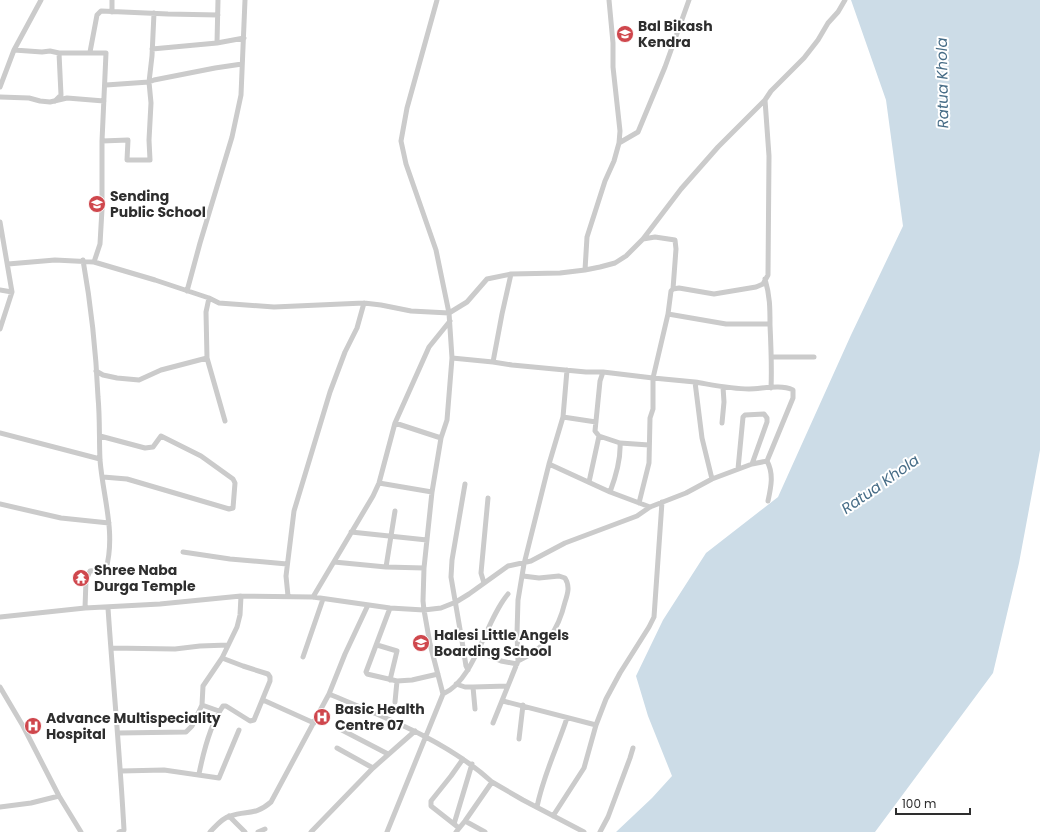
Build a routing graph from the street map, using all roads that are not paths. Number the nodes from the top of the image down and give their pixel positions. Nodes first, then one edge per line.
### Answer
1 (41, 0) edge
2 (112, 0) edge
3 (218, 0) edge
4 (246, 0) edge
5 (436, 0) edge
6 (609, 0) edge
7 (689, 0) edge
8 (845, 0) edge
9 (112, 12) junction
10 (154, 13) junction
11 (218, 15) junction
12 (244, 38) junction
13 (217, 42) junction
14 (152, 49) junction
15 (14, 50) junction
16 (90, 52) junction
17 (59, 53) junction
18 (242, 64) junction
19 (149, 82) junction
20 (106, 85) junction
21 (0, 86) edge
22 (0, 97) edge
23 (765, 100) junction
24 (55, 101) junction
25 (104, 101) junction
26 (102, 141) junction
27 (619, 143) junction
28 (0, 222) edge
29 (643, 239) junction
30 (83, 260) junction
31 (94, 262) junction
32 (8, 264) junction
33 (584, 270) junction
34 (511, 274) junction
35 (765, 279) junction
36 (673, 289) junction
37 (0, 290) edge
38 (187, 291) junction
39 (12, 292) junction
40 (209, 298) junction
41 (364, 303) junction
42 (449, 313) junction
43 (668, 314) junction
44 (450, 321) junction
45 (770, 324) junction
46 (0, 329) edge
47 (772, 357) junction
48 (814, 357) dead end
49 (207, 358) junction
50 (452, 358) junction
51 (493, 362) junction
52 (567, 370) junction
53 (96, 371) junction
54 (603, 372) junction
55 (653, 378) junction
56 (695, 382) junction
57 (723, 387) junction
58 (771, 388) junction
59 (563, 417) junction
60 (225, 421) dead end
61 (596, 422) junction
62 (396, 423) junction
63 (722, 423) dead end
64 (0, 432) edge
65 (100, 436) junction
66 (599, 436) junction
67 (441, 438) junction
68 (620, 443) junction
69 (649, 445) junction
70 (100, 459) junction
71 (766, 461) junction
72 (549, 464) junction
73 (752, 464) junction
74 (738, 469) junction
75 (102, 477) junction
76 (712, 479) junction
77 (589, 482) junction
78 (379, 483) junction
79 (465, 484) dead end
80 (432, 492) junction
81 (610, 492) junction
82 (488, 498) dead end
83 (768, 501) dead end
84 (662, 502) junction
85 (640, 503) junction
86 (0, 504) edge
87 (650, 507) junction
88 (395, 511) dead end
89 (109, 523) junction
90 (351, 532) junction
91 (391, 537) junction
92 (427, 540) junction
93 (183, 552) dead end
94 (334, 562) junction
95 (287, 564) junction
96 (524, 564) junction
97 (386, 567) junction
98 (424, 568) junction
99 (522, 576) junction
100 (484, 583) junction
101 (508, 594) dead end
102 (241, 596) junction
103 (288, 596) junction
104 (313, 597) junction
105 (323, 599) junction
106 (456, 602) junction
107 (368, 605) junction
108 (85, 608) junction
109 (108, 608) junction
110 (390, 608) junction
111 (424, 610) junction
112 (0, 617) edge
113 (228, 645) junction
114 (377, 645) junction
115 (111, 648) junction
116 (477, 651) junction
117 (303, 657) dead end
118 (222, 658) junction
119 (518, 663) junction
120 (468, 670) junction
121 (438, 674) junction
122 (390, 680) junction
123 (397, 681) junction
124 (456, 684) junction
125 (508, 686) junction
126 (0, 687) edge
127 (473, 687) junction
128 (329, 694) junction
129 (442, 694) junction
130 (263, 700) junction
131 (503, 701) junction
132 (395, 702) dead end
133 (202, 705) junction
134 (523, 705) junction
135 (475, 709) dead end
136 (219, 711) junction
137 (567, 718) junction
138 (314, 723) junction
139 (493, 723) dead end
140 (596, 725) junction
141 (338, 728) dead end
142 (239, 730) dead end
143 (415, 731) junction
144 (118, 733) junction
145 (424, 737) junction
146 (519, 739) dead end
147 (337, 748) dead end
148 (633, 748) dead end
149 (388, 754) junction
150 (463, 759) junction
151 (472, 764) junction
152 (373, 768) junction
153 (121, 771) junction
154 (199, 774) junction
155 (492, 782) junction
156 (59, 796) junction
157 (0, 807) edge
158 (537, 807) junction
159 (229, 816) junction
160 (553, 816) junction
161 (465, 821) junction
162 (454, 824) junction
163 (264, 829) dead end
164 (457, 830) edge
165 (313, 831) edge
166 (81, 832) edge
167 (119, 832) edge
168 (210, 832) edge
169 (245, 832) edge
170 (258, 832) edge
171 (387, 832) edge
172 (485, 832) edge
173 (584, 832) edge
174 (600, 832) edge

1 - 15 street
2 - 9 street
3 - 11 street
4 - 12 street
5 - 42 street
6 - 27 street
7 - 27 street
8 - 23 street
9 - 10 street
9 - 16 street
10 - 11 street
10 - 14 street
11 - 13 street
12 - 13 street
12 - 18 street
13 - 14 street
14 - 19 street
15 - 17 street
15 - 21 street
16 - 17 street
16 - 20 street
17 - 24 street
18 - 19 street
18 - 38 street
19 - 20 street
19 - 26 street
20 - 25 street
22 - 24 street
23 - 29 street
23 - 35 street
24 - 25 street
25 - 26 street
26 - 31 street
27 - 33 street
28 - 32 street
29 - 33 street
29 - 36 street
30 - 31 street
30 - 32 street
30 - 53 street
31 - 38 street
32 - 39 street
33 - 34 street
34 - 42 street
34 - 51 street
35 - 36 street
35 - 45 street
36 - 43 street
37 - 39 street
38 - 40 street
39 - 46 street
40 - 41 street
40 - 49 street
41 - 42 street
41 - 95 street
42 - 44 street
43 - 45 street
43 - 55 street
44 - 50 street
44 - 62 street
45 - 47 street
47 - 48 street
47 - 58 street
49 - 53 street
49 - 60 street
50 - 51 street
50 - 67 street
51 - 52 street
52 - 54 street
52 - 59 street
53 - 65 street
54 - 55 street
54 - 61 street
55 - 56 street
55 - 69 street
56 - 57 street
56 - 76 street
57 - 58 street
57 - 63 street
58 - 71 street
59 - 61 street
59 - 72 street
61 - 66 street
62 - 67 street
62 - 78 street
64 - 70 street
65 - 70 street
65 - 75 street
66 - 68 street
66 - 77 street
67 - 80 street
68 - 69 street
68 - 81 street
69 - 85 street
70 - 75 street
71 - 73 street
71 - 83 street
72 - 77 street
72 - 96 street
73 - 74 street
73 - 74 street
74 - 76 street
75 - 89 street
76 - 84 street
77 - 81 street
78 - 80 street
78 - 90 street
79 - 106 street
80 - 92 street
81 - 85 street
82 - 100 street
84 - 87 street
84 - 140 street
85 - 87 street
86 - 89 street
87 - 96 street
88 - 91 street
89 - 108 street
90 - 91 street
90 - 94 street
91 - 92 street
91 - 97 street
92 - 98 street
93 - 95 street
94 - 97 street
94 - 104 street
95 - 103 street
96 - 99 street
96 - 100 street
97 - 98 street
98 - 111 street
99 - 119 street
99 - 119 street
100 - 106 street
101 - 116 street
102 - 103 street
102 - 109 street
102 - 113 street
103 - 104 street
104 - 105 street
105 - 107 street
105 - 117 street
106 - 111 street
106 - 120 street
107 - 110 street
107 - 128 street
108 - 109 street
108 - 112 street
109 - 115 street
110 - 111 street
110 - 114 street
111 - 121 street
113 - 115 street
113 - 118 street
114 - 122 street
114 - 122 street
115 - 144 street
116 - 119 street
116 - 120 street
118 - 130 street
118 - 133 street
119 - 125 street
120 - 124 street
121 - 123 street
121 - 129 street
122 - 123 street
123 - 132 street
124 - 127 street
124 - 129 street
125 - 127 street
125 - 131 street
126 - 156 street
127 - 135 street
128 - 138 street
128 - 143 street
129 - 145 street
130 - 136 street
130 - 138 street
131 - 134 street
131 - 139 street
133 - 136 street
133 - 144 street
134 - 137 street
134 - 146 street
136 - 154 street
137 - 140 street
137 - 158 street
138 - 159 street
140 - 160 street
141 - 149 street
142 - 154 street
143 - 145 street
143 - 149 street
144 - 153 street
145 - 150 street
145 - 171 street
147 - 152 street
148 - 174 street
149 - 152 street
150 - 151 street
150 - 162 street
151 - 155 street
151 - 162 street
152 - 165 street
153 - 154 street
153 - 167 street
155 - 158 street
155 - 161 street
156 - 157 street
156 - 166 street
158 - 160 street
159 - 168 street
159 - 169 street
160 - 173 street
161 - 164 street
161 - 172 street
162 - 164 street
163 - 170 street

